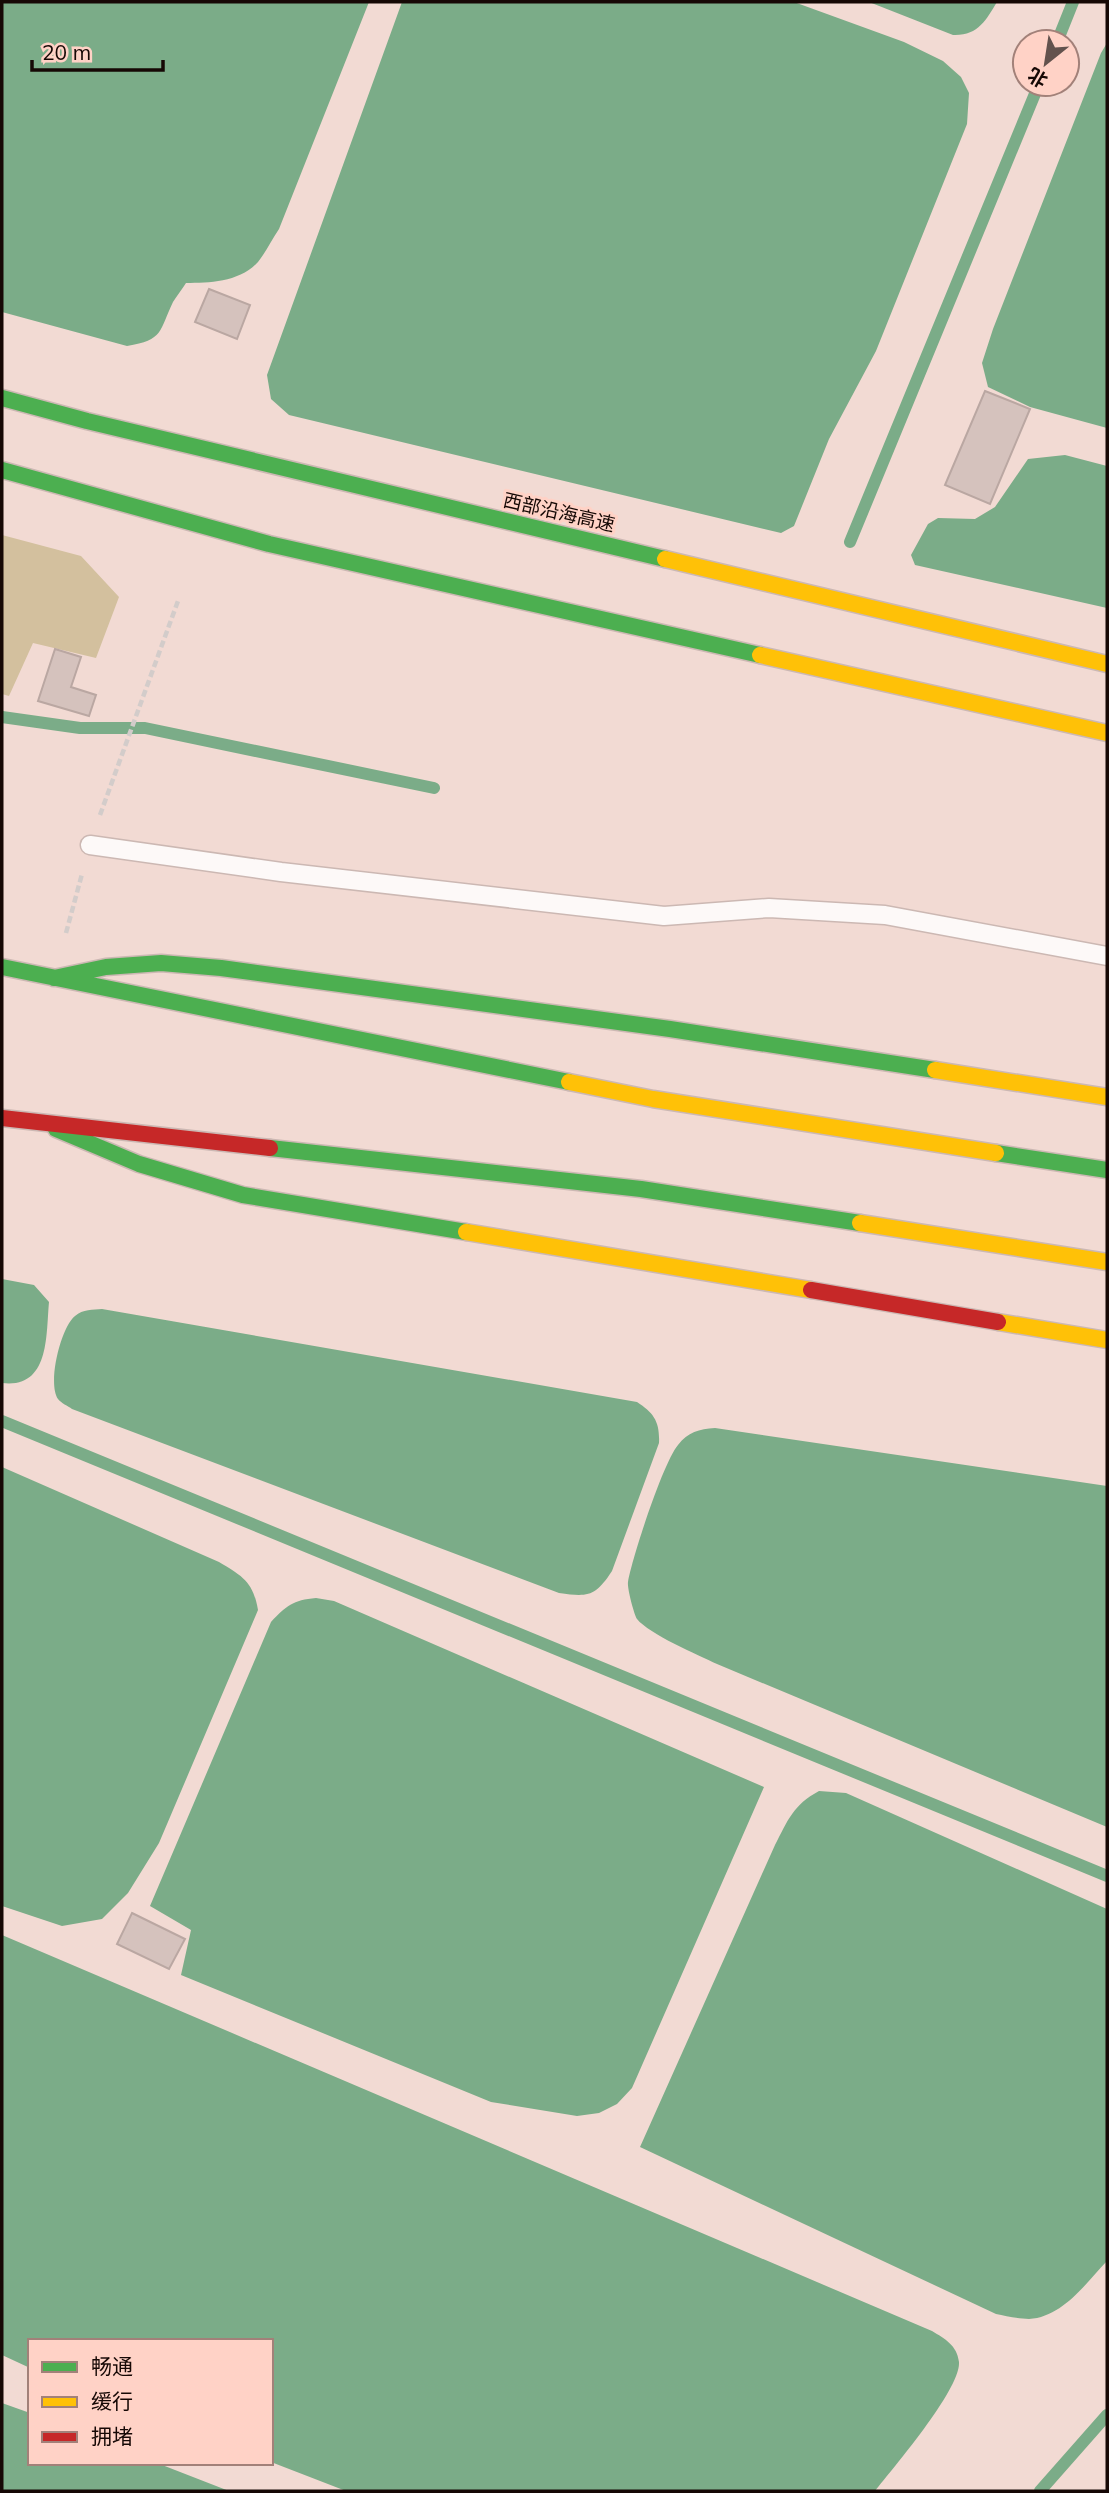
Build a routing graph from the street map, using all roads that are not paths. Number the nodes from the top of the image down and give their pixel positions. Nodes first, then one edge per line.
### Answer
1 (2, 398) edge
2 (2, 470) edge
3 (1107, 664) edge
4 (1107, 733) edge
5 (90, 845) road end
6 (1107, 956) edge
7 (2, 967) edge
8 (54, 978) junction
9 (1107, 1097) edge
10 (2, 1118) edge
11 (41, 1123) junction
12 (1107, 1170) edge
13 (1107, 1262) edge
14 (1107, 1340) edge

1 - 3 main road, 西部沿海高速
2 - 4 main road
5 - 6 lane
7 - 8 main road
8 - 9 main road
8 - 12 main road
10 - 11 main road
11 - 13 main road
11 - 14 main road

